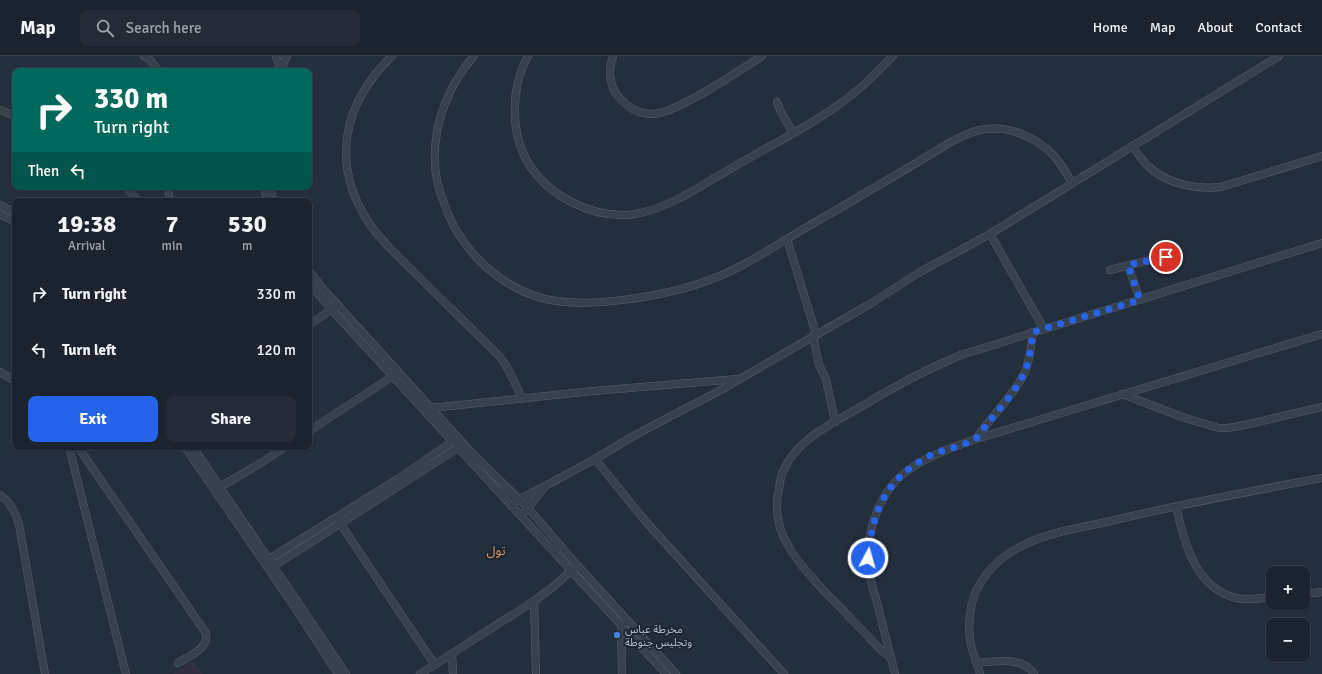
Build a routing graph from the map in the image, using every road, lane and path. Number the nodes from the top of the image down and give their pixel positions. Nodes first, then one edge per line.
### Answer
1 (144, 56) edge
2 (276, 56) edge
3 (287, 56) edge
4 (392, 56) edge
5 (474, 56) edge
6 (528, 56) edge
7 (612, 56) edge
8 (762, 56) edge
9 (893, 56) edge
10 (1279, 56) edge
11 (156, 68) edge
12 (279, 68) edge
13 (281, 68) edge
14 (777, 102) dead end
15 (0, 110) edge
16 (12, 115) edge
17 (793, 133) junction
18 (1132, 146) junction
19 (1322, 156) edge
20 (1072, 183) junction
21 (129, 190) edge
22 (135, 198) edge
23 (0, 205) edge
24 (12, 211) edge
25 (0, 214) edge
26 (12, 220) edge
27 (990, 234) junction
28 (787, 239) junction
29 (1322, 244) edge
30 (1166, 257) dead end
31 (1128, 265) junction
32 (1110, 270) dead end
33 (312, 274) edge
34 (312, 287) edge
35 (1140, 300) junction
36 (338, 304) junction
37 (332, 310) junction
38 (312, 323) edge
39 (1044, 329) junction
40 (1033, 332) junction
41 (1322, 334) edge
42 (814, 335) junction
43 (0, 372) edge
44 (396, 374) junction
45 (12, 379) edge
46 (740, 379) junction
47 (1122, 394) junction
48 (522, 399) junction
49 (1322, 406) edge
50 (431, 408) junction
51 (836, 422) junction
52 (312, 429) edge
53 (455, 439) junction
54 (976, 439) junction
55 (458, 448) junction
56 (69, 450) edge
57 (80, 450) edge
58 (187, 450) edge
59 (195, 450) edge
60 (280, 450) edge
61 (594, 459) junction
62 (1322, 478) edge
63 (547, 485) junction
64 (220, 487) junction
65 (0, 495) edge
66 (375, 497) junction
67 (519, 498) junction
68 (360, 506) junction
69 (511, 506) junction
70 (1176, 506) junction
71 (528, 508) junction
72 (520, 515) junction
73 (340, 523) junction
74 (267, 561) junction
75 (271, 567) junction
76 (575, 567) junction
77 (1322, 592) edge
78 (1310, 593) edge
79 (1266, 598) edge
80 (534, 601) junction
81 (628, 620) junction
82 (621, 626) junction
83 (452, 654) junction
84 (891, 658) junction
85 (664, 659) junction
86 (178, 663) dead end
87 (977, 663) junction
88 (435, 665) junction
89 (658, 665) junction
90 (45, 674) edge
91 (126, 674) edge
92 (338, 674) edge
93 (346, 674) edge
94 (420, 674) edge
95 (453, 674) edge
96 (536, 674) edge
97 (622, 674) edge
98 (666, 674) edge
99 (676, 674) edge
100 (784, 674) edge
101 (895, 674) edge
102 (980, 674) edge
103 (1034, 674) edge

1 - 11 street
2 - 12 street
3 - 13 street
4 - 48 street
5 - 28 street
6 - 17 street
7 - 8 street
9 - 17 street
10 - 18 street
14 - 17 street
15 - 16 street
18 - 19 street
18 - 20 street
20 - 27 street
20 - 28 street
21 - 22 street
23 - 24 street
25 - 26 street
27 - 39 street
27 - 42 street
28 - 42 street
29 - 35 street
30 - 31 street
31 - 32 street
31 - 35 street
33 - 36 street
34 - 37 street
35 - 39 street
36 - 37 street
36 - 44 street
37 - 38 street
37 - 44 street
39 - 40 street
40 - 51 street
40 - 54 street
41 - 47 street
42 - 46 street
42 - 51 street
43 - 45 street
44 - 50 street
44 - 52 street
44 - 53 street
46 - 48 street
46 - 61 street
47 - 49 street
47 - 54 street
48 - 50 street
50 - 53 street
51 - 84 street
53 - 55 street
53 - 66 street
53 - 67 street
54 - 84 street
55 - 66 street
55 - 69 street
56 - 91 street
57 - 86 street
58 - 74 street
59 - 64 street
60 - 64 street
61 - 63 street
61 - 100 street
62 - 70 street
63 - 67 street
63 - 71 street
64 - 74 street
65 - 90 street
66 - 68 street
67 - 69 street
67 - 71 street
68 - 73 street
68 - 74 street
69 - 72 street
70 - 79 street
70 - 87 street
71 - 72 street
71 - 76 street
72 - 76 street
73 - 75 street
73 - 88 street
74 - 75 street
75 - 92 street
75 - 93 street
76 - 80 street
76 - 81 street
76 - 82 street
77 - 78 street
80 - 83 street
80 - 96 street
81 - 82 street
81 - 85 street
82 - 89 street
82 - 97 street
83 - 88 street
83 - 95 street
84 - 101 street
85 - 89 street
85 - 99 street
87 - 102 street
87 - 103 street
88 - 94 street
89 - 98 street

